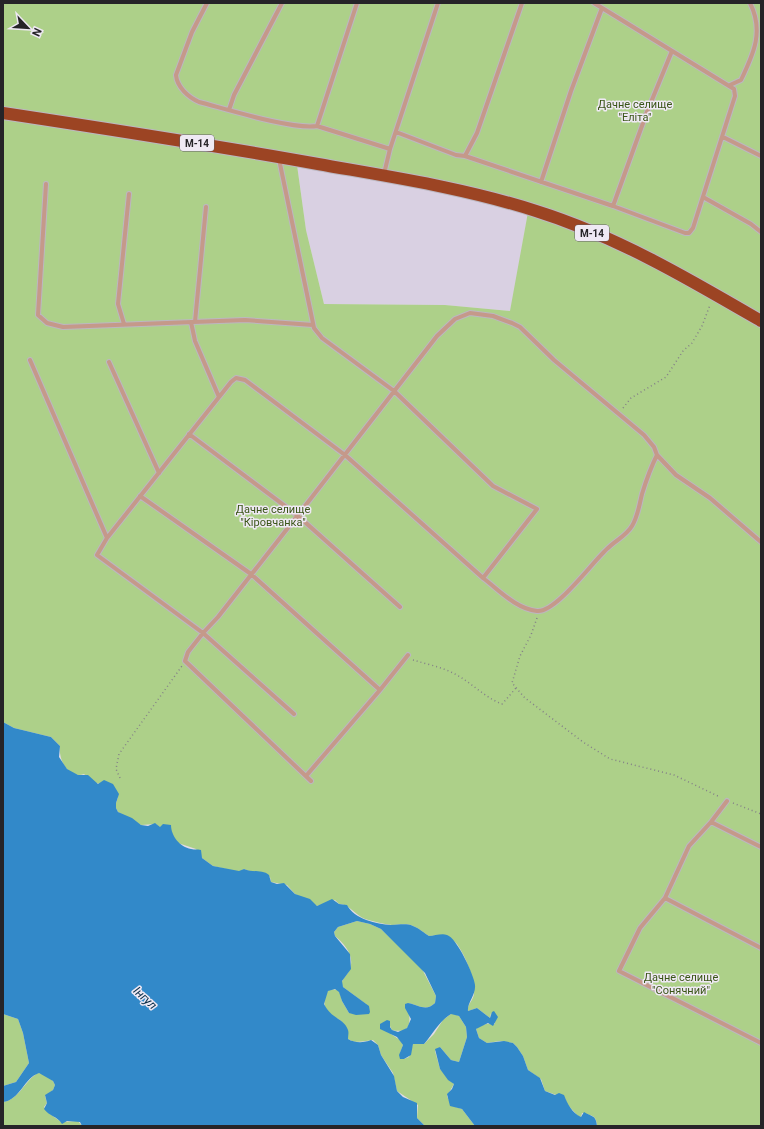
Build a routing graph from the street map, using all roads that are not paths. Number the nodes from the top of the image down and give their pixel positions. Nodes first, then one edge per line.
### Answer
1 (207, 3) edge
2 (282, 3) edge
3 (357, 3) edge
4 (438, 3) edge
5 (522, 3) edge
6 (594, 3) edge
7 (750, 3) edge
8 (602, 8) junction
9 (672, 50) junction
10 (730, 85) junction
11 (229, 110) junction
12 (3, 113) edge
13 (317, 126) junction
14 (396, 132) junction
15 (723, 137) junction
16 (390, 149) junction
17 (278, 156) junction
18 (466, 156) junction
19 (761, 156) edge
20 (384, 175) junction
21 (541, 182) junction
22 (46, 184) dead end
23 (129, 194) dead end
24 (703, 197) junction
25 (613, 206) junction
26 (206, 207) dead end
27 (761, 232) edge
28 (761, 321) edge
29 (193, 322) junction
30 (124, 324) junction
31 (313, 325) junction
32 (30, 360) dead end
33 (109, 362) dead end
34 (394, 391) junction
35 (218, 397) junction
36 (189, 434) junction
37 (345, 455) junction
38 (658, 455) junction
39 (159, 473) junction
40 (140, 496) junction
41 (297, 515) junction
42 (107, 538) junction
43 (761, 542) edge
44 (251, 574) junction
45 (483, 578) junction
46 (400, 607) dead end
47 (203, 633) junction
48 (407, 656) road end
49 (380, 690) junction
50 (294, 714) dead end
51 (306, 776) junction
52 (311, 781) dead end
53 (727, 801) road end
54 (711, 822) junction
55 (761, 847) edge
56 (665, 898) junction
57 (761, 948) edge
58 (761, 1043) edge

1 - 11 lane
2 - 11 lane
3 - 13 lane
4 - 14 lane
5 - 18 lane
6 - 8 lane
7 - 10 lane
8 - 9 lane
8 - 21 lane
9 - 10 lane
9 - 25 lane
10 - 15 lane
11 - 13 lane
12 - 17 highway, М-14
13 - 16 lane
14 - 16 lane
14 - 18 lane
15 - 19 lane
15 - 24 lane
16 - 20 lane
17 - 20 highway, М-14
17 - 31 lane
18 - 21 lane
20 - 28 highway, М-14
21 - 25 lane
22 - 30 lane
23 - 30 lane
24 - 25 lane
24 - 27 lane
26 - 29 lane
29 - 30 lane
29 - 31 lane
29 - 35 lane
31 - 34 lane
32 - 42 lane
33 - 39 lane
34 - 37 lane
34 - 38 lane
34 - 45 lane
35 - 36 lane
35 - 37 lane
36 - 39 lane
36 - 41 lane
37 - 41 lane
37 - 45 lane
38 - 43 lane
38 - 45 lane
39 - 40 lane
40 - 42 lane
40 - 44 lane
41 - 44 lane
41 - 46 lane
42 - 47 lane
44 - 47 lane
44 - 49 lane
47 - 50 lane
47 - 51 lane
48 - 49 lane
49 - 51 lane
51 - 52 lane
53 - 54 lane
54 - 55 lane
54 - 56 lane
56 - 57 lane
56 - 58 lane

